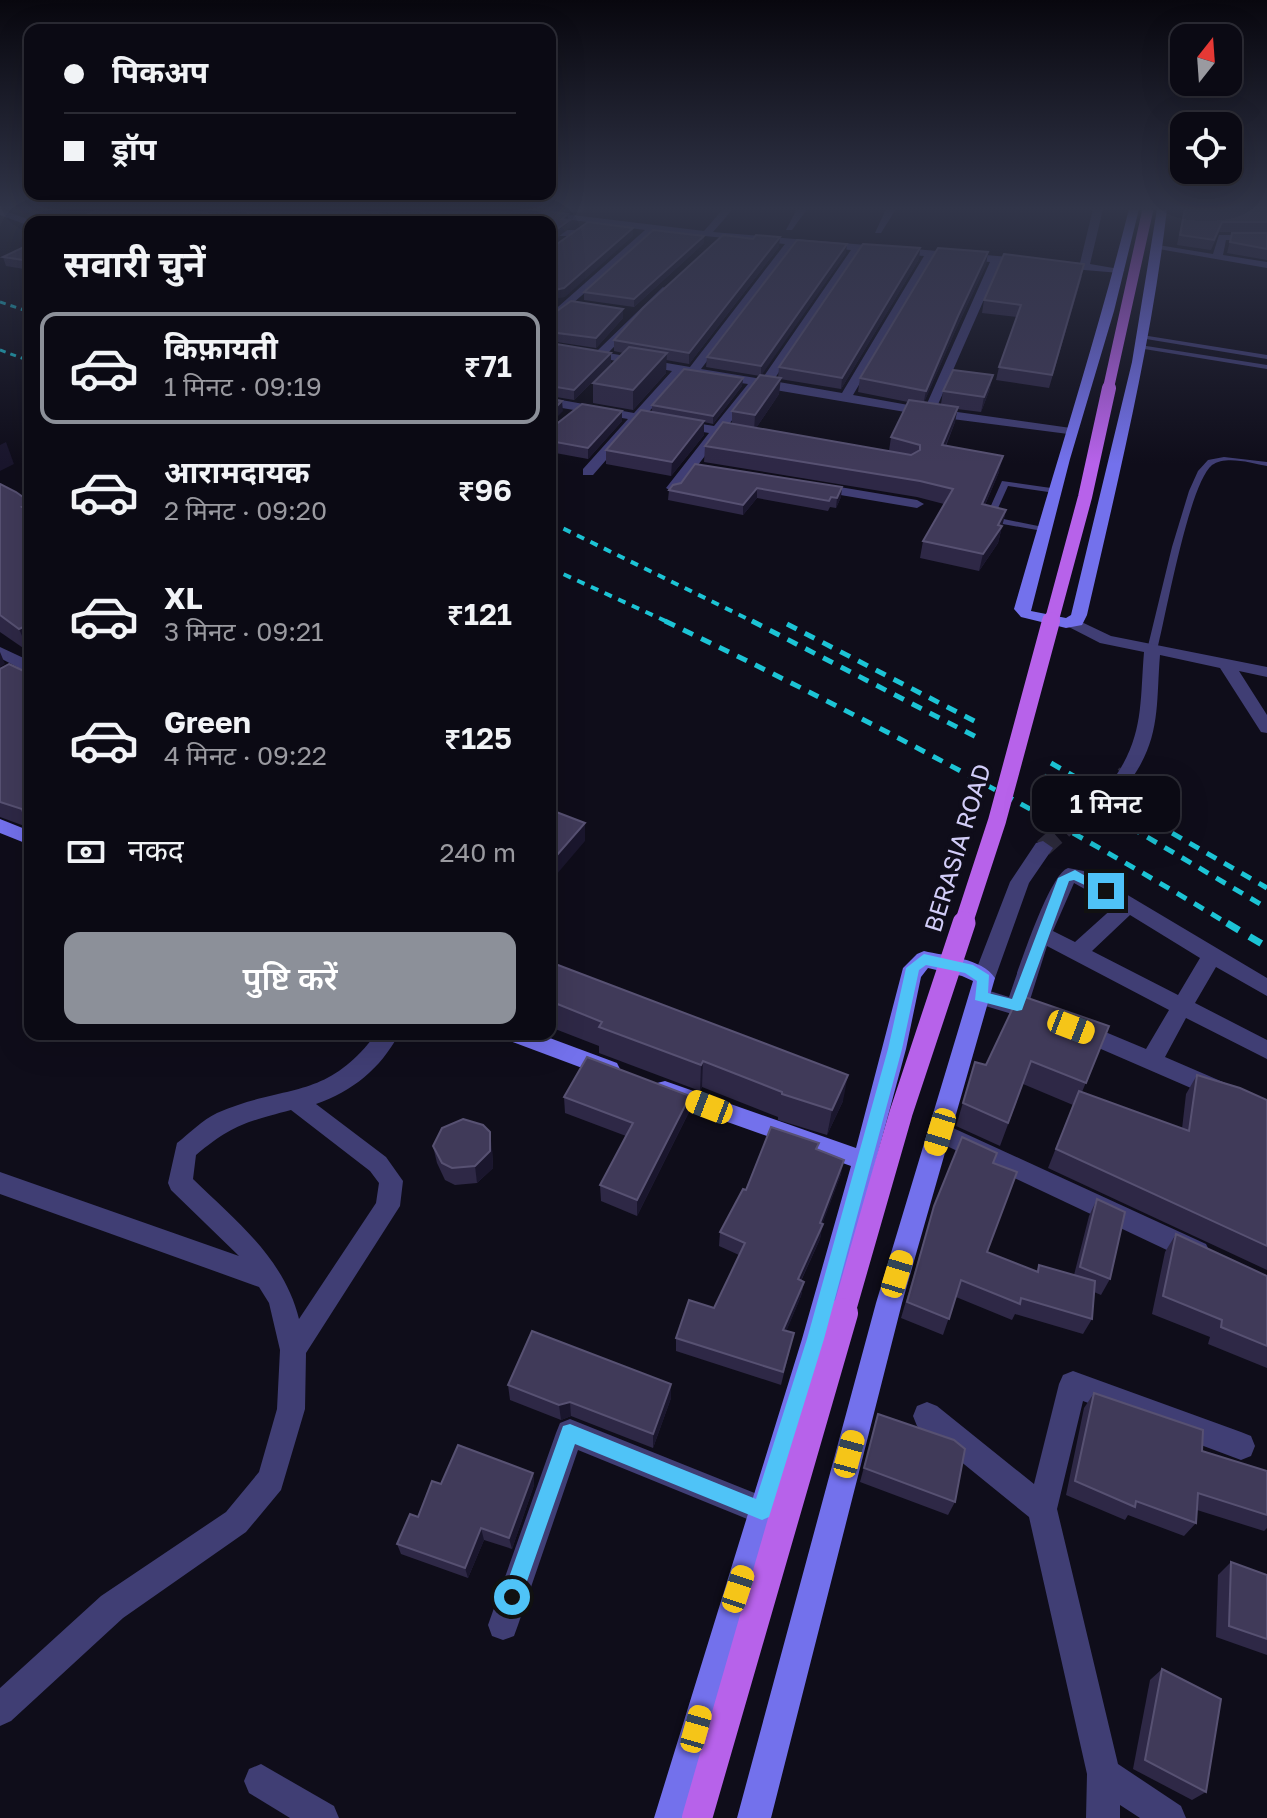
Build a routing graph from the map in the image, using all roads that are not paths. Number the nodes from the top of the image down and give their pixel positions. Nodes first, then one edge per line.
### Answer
1 (578, 294) edge
2 (659, 294) edge
3 (749, 294) edge
4 (826, 294) edge
5 (907, 294) edge
6 (981, 294) edge
7 (1113, 294) edge
8 (1129, 294) edge
9 (1150, 294) edge
10 (556, 301) edge
11 (567, 303) junction
12 (581, 305) edge
13 (623, 312) edge
14 (556, 314) edge
15 (637, 314) junction
16 (1141, 342) junction
17 (556, 347) edge
18 (599, 355) junction
19 (1267, 357) edge
20 (1267, 367) edge
21 (686, 370) junction
22 (766, 383) junction
23 (846, 396) junction
24 (556, 403) edge
25 (929, 412) junction
26 (637, 416) junction
27 (717, 430) junction
28 (1071, 432) junction
29 (761, 438) edge
30 (1267, 464) edge
31 (689, 466) junction
32 (705, 469) edge
33 (588, 472) dead end
34 (795, 484) edge
35 (673, 488) edge
36 (1055, 491) junction
37 (917, 504) dead end
38 (1045, 530) junction
39 (1071, 622) junction
40 (1152, 650) junction
41 (0, 652) edge
42 (24, 664) edge
43 (1226, 664) junction
44 (24, 670) edge
45 (1267, 672) edge
46 (0, 683) edge
47 (1264, 720) edge
48 (1126, 774) tunnel mouth
49 (0, 825) edge
50 (24, 836) edge
51 (1043, 848) tunnel mouth
52 (1129, 904) junction
53 (1041, 934) junction
54 (1076, 953) junction
55 (1212, 955) junction
56 (982, 987) junction
57 (1267, 988) edge
58 (1017, 1006) junction
59 (1182, 1006) junction
60 (384, 1040) edge
61 (531, 1040) edge
62 (1267, 1050) edge
63 (1152, 1059) junction
64 (294, 1100) junction
65 (1267, 1111) edge
66 (940, 1132) junction
67 (865, 1161) junction
68 (0, 1183) edge
69 (1224, 1265) edge
70 (268, 1278) junction
71 (293, 1350) junction
72 (927, 1416) dead end
73 (1241, 1446) dead end
74 (1042, 1509) junction
75 (762, 1510) junction
76 (503, 1625) dead end
77 (0, 1710) edge
78 (1104, 1774) junction
79 (261, 1781) dead end
80 (322, 1818) edge
81 (671, 1818) edge
82 (697, 1818) edge
83 (754, 1818) edge
84 (1103, 1818) edge
85 (1169, 1818) edge

1 - 11 street
2 - 15 street
3 - 21 street
4 - 22 street
5 - 23 street
6 - 25 street
7 - 28 street
8 - 82 main road, BERASIA ROAD, bridge
9 - 16 street
10 - 11 street
11 - 12 street
11 - 14 street
13 - 15 street
15 - 18 street
16 - 19 lane
16 - 20 lane
16 - 39 street
17 - 18 street
18 - 21 street
21 - 22 street
21 - 26 street
22 - 23 street
22 - 27 street
23 - 25 street
24 - 26 street
25 - 28 street
26 - 27 street
26 - 33 street
27 - 29 street
27 - 31 street
28 - 36 street
30 - 40 lane
31 - 32 street
31 - 35 street
34 - 37 street
36 - 38 street
36 - 38 lane
38 - 39 street
39 - 40 street
40 - 43 street
40 - 48 street
41 - 42 street
43 - 45 street
43 - 47 street
44 - 46 street
49 - 50 street
51 - 56 street
52 - 53 street
52 - 54 street
52 - 55 street
53 - 54 street
53 - 58 street
54 - 59 street
55 - 57 street
55 - 59 street
56 - 58 street
56 - 66 street
56 - 67 street
58 - 63 street
59 - 62 street
59 - 63 street
60 - 64 street
61 - 67 street
63 - 65 street
64 - 70 street
64 - 71 street
66 - 69 street
66 - 83 street
67 - 75 street
68 - 70 street
70 - 71 street
71 - 77 street
72 - 74 street
73 - 74 street
74 - 78 street
75 - 76 street
75 - 81 street
78 - 84 street
78 - 85 street
79 - 80 street

